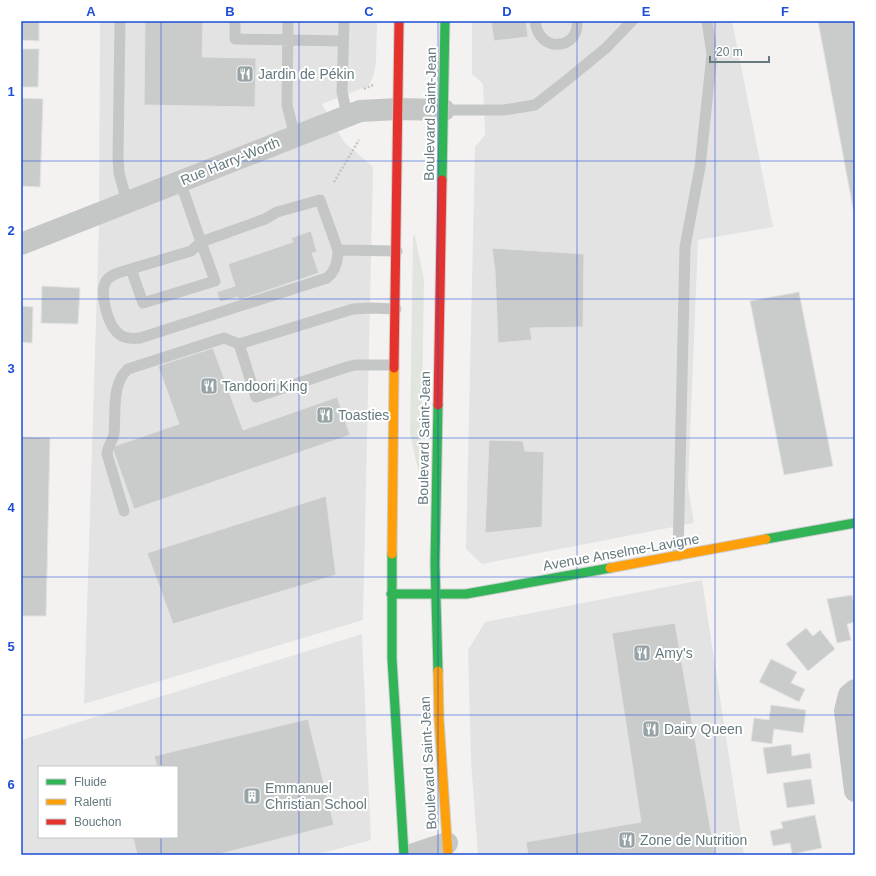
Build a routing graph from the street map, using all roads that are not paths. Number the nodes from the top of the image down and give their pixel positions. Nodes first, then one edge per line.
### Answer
1 (120, 21) edge
2 (235, 21) edge
3 (288, 21) edge
4 (344, 21) edge
5 (399, 21) edge
6 (445, 21) edge
7 (535, 21) edge
8 (577, 21) edge
9 (632, 21) edge
10 (707, 21) edge
11 (288, 40) junction
12 (343, 41) junction
13 (398, 109) junction
14 (444, 110) junction
15 (347, 115) junction
16 (295, 136) junction
17 (180, 181) junction
18 (127, 202) junction
19 (201, 242) junction
20 (21, 244) edge
21 (338, 250) junction
22 (397, 251) junction
23 (131, 269) junction
24 (396, 309) junction
25 (239, 344) junction
26 (394, 365) junction
27 (124, 511) dead end
28 (855, 523) edge
29 (678, 556) junction
30 (391, 594) junction
31 (436, 595) junction
32 (855, 690) edge
33 (855, 791) edge
34 (447, 849) edge
35 (404, 855) edge
36 (411, 855) edge

1 - 18 lane
2 - 11 lane
3 - 11 lane
4 - 12 lane
5 - 13 main road
6 - 14 main road, Boulevard Saint-Jean
7 - 8 lane
9 - 14 lane
10 - 29 lane
11 - 12 lane
11 - 16 lane
12 - 15 lane
13 - 14 street, Rue Harry-Worth
13 - 15 street, Rue Harry-Worth
13 - 22 main road
14 - 31 main road, Boulevard Saint-Jean
15 - 16 street, Rue Harry-Worth
16 - 17 street, Rue Harry-Worth
17 - 18 street, Rue Harry-Worth
17 - 19 lane
18 - 20 street, Rue Harry-Worth
19 - 21 lane
19 - 23 lane
19 - 23 lane
21 - 22 lane
21 - 23 lane
22 - 24 main road
24 - 25 lane
24 - 26 main road
25 - 26 lane
25 - 27 lane
26 - 30 main road
28 - 29 main road, Avenue Anselme-Lavigne
29 - 31 main road, Avenue Anselme-Lavigne
30 - 31 main road, Avenue Anselme-Lavigne
30 - 35 main road
31 - 34 main road, Boulevard Saint-Jean
32 - 33 street
34 - 36 street

